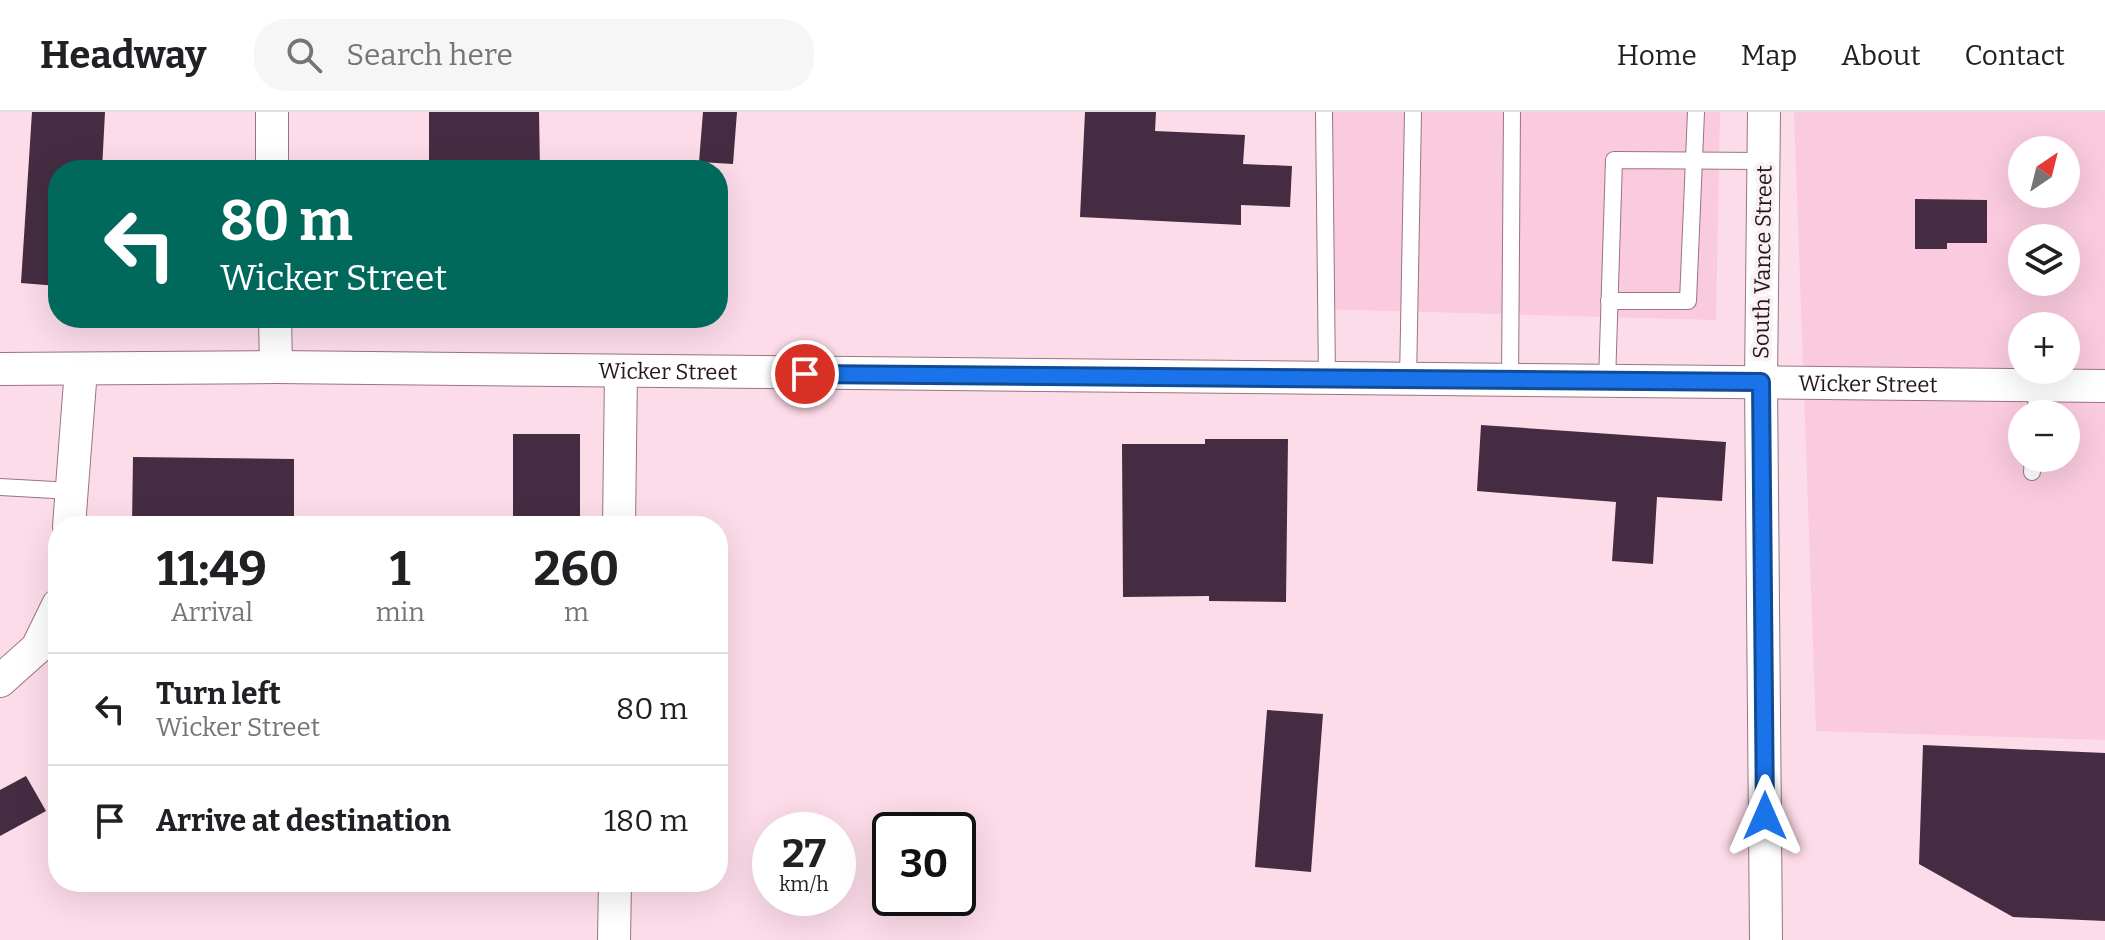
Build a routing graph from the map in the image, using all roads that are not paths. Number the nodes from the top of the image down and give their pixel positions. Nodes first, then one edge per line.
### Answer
1 (272, 112) edge
2 (1324, 112) edge
3 (1413, 112) edge
4 (1512, 112) edge
5 (1696, 112) edge
6 (1764, 112) edge
7 (272, 160) edge
8 (1695, 161) junction
9 (1763, 161) junction
10 (1609, 301) junction
11 (275, 328) edge
12 (276, 367) junction
13 (0, 369) edge
14 (81, 369) junction
15 (621, 372) junction
16 (1327, 380) junction
17 (1408, 381) junction
18 (1510, 382) junction
19 (1607, 382) junction
20 (1761, 382) junction
21 (2105, 386) edge
22 (2036, 400) edge
23 (0, 487) edge
24 (72, 491) junction
25 (70, 516) edge
26 (619, 516) edge
27 (48, 625) edge
28 (0, 681) edge
29 (615, 892) edge
30 (614, 940) edge
31 (1766, 940) edge

1 - 7 street
2 - 16 lane
3 - 17 lane
4 - 18 lane
5 - 8 lane
6 - 9 street, South Vance Street
8 - 9 lane
8 - 10 lane
8 - 10 lane
9 - 20 street, South Vance Street
10 - 19 lane
11 - 12 street
12 - 14 street, Wicker Street
12 - 15 street, Wicker Street
13 - 14 street, Wicker Street
14 - 24 street
15 - 16 street, Wicker Street
15 - 26 street
16 - 17 street, Wicker Street
17 - 18 street, Wicker Street
18 - 19 street, Wicker Street
19 - 20 street, Wicker Street
20 - 22 street, Wicker Street
20 - 31 street, South Vance Street
21 - 22 street, Wicker Street
23 - 24 lane
24 - 25 street
27 - 28 street
29 - 30 street

